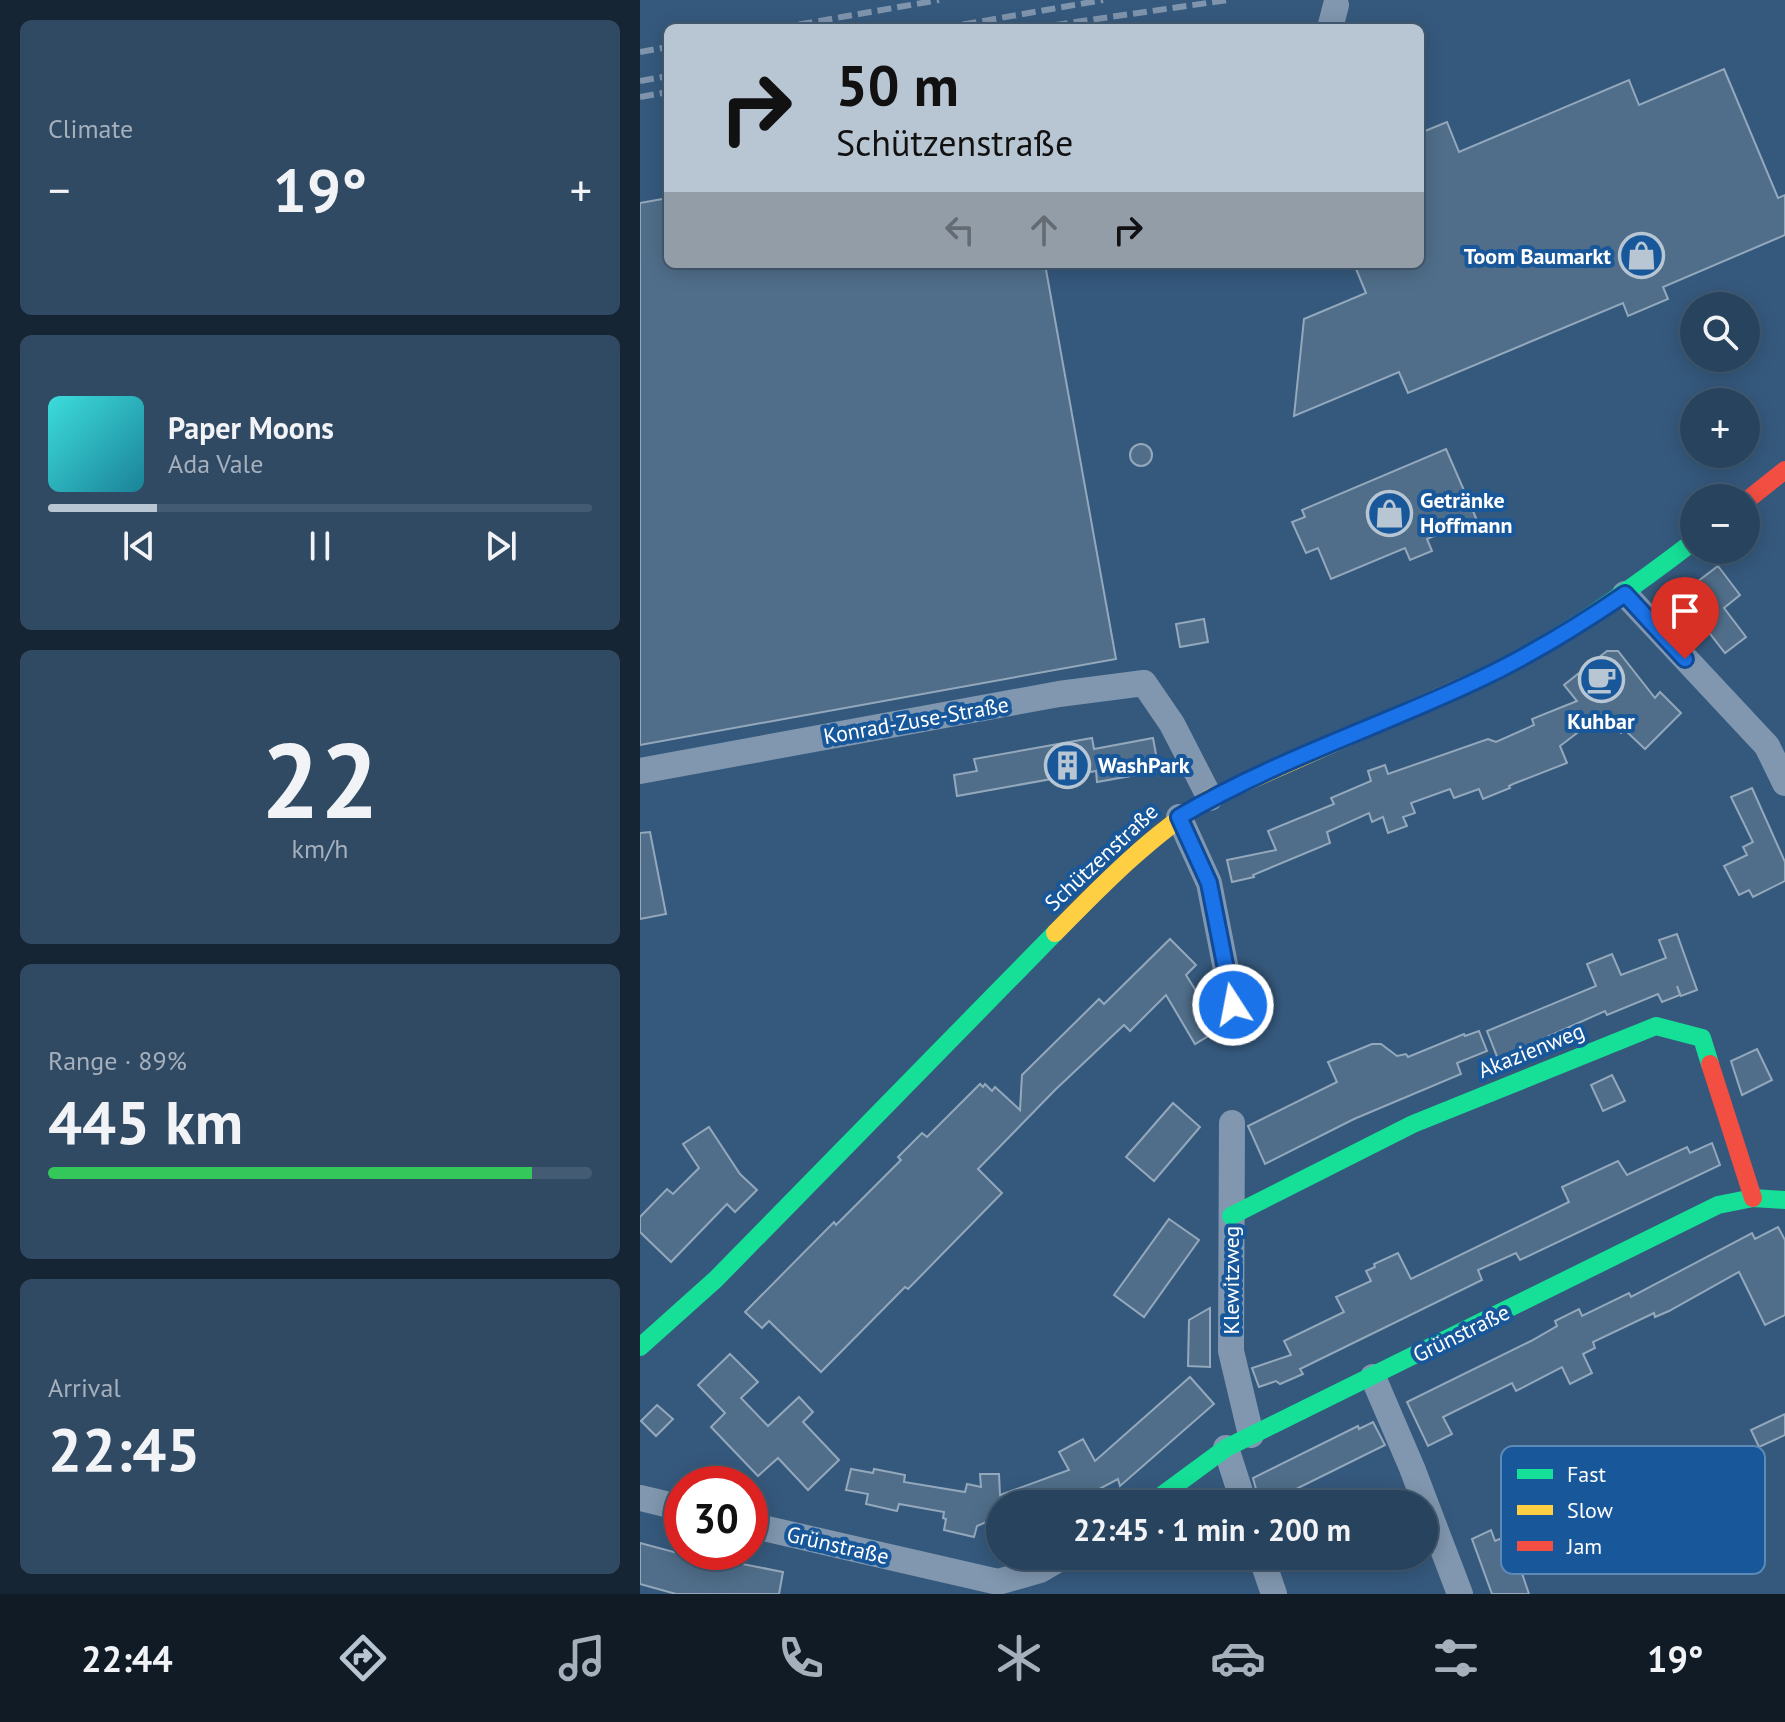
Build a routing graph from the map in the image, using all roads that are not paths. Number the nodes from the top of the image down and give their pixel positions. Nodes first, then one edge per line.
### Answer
1 (1785, 470) edge
2 (1760, 490) edge
3 (1680, 552) edge
4 (1625, 594) junction
5 (640, 771) edge
6 (1785, 783) edge
7 (1210, 798) junction
8 (1179, 817) junction
9 (1233, 1005) dead end
10 (1232, 1123) dead end
11 (1753, 1198) junction
12 (1785, 1200) edge
13 (1231, 1216) junction
14 (640, 1347) edge
15 (1373, 1377) junction
16 (1251, 1435) junction
17 (1226, 1448) junction
18 (1169, 1490) edge
19 (1240, 1490) edge
20 (640, 1498) edge
21 (664, 1504) edge
22 (768, 1530) edge
23 (1040, 1570) edge
24 (1266, 1570) edge
25 (997, 1588) edge
26 (1274, 1594) edge
27 (1460, 1594) edge

1 - 2 street
3 - 4 street, Schützenstraße
4 - 6 street
4 - 7 street, Schützenstraße
5 - 7 street, Konrad-Zuse-Straße
7 - 8 street, Schützenstraße
8 - 9 street
8 - 14 street, Schützenstraße
10 - 13 street, Klewitzweg
11 - 12 street, Grünstraße
11 - 13 street, Akazienweg
11 - 15 street, Grünstraße
13 - 16 street, Klewitzweg
15 - 16 street, Grünstraße
15 - 27 street
16 - 17 street, Grünstraße
17 - 18 street, Grünstraße
17 - 19 street
20 - 21 street
22 - 25 street, Grünstraße
23 - 25 street, Grünstraße
24 - 26 street

